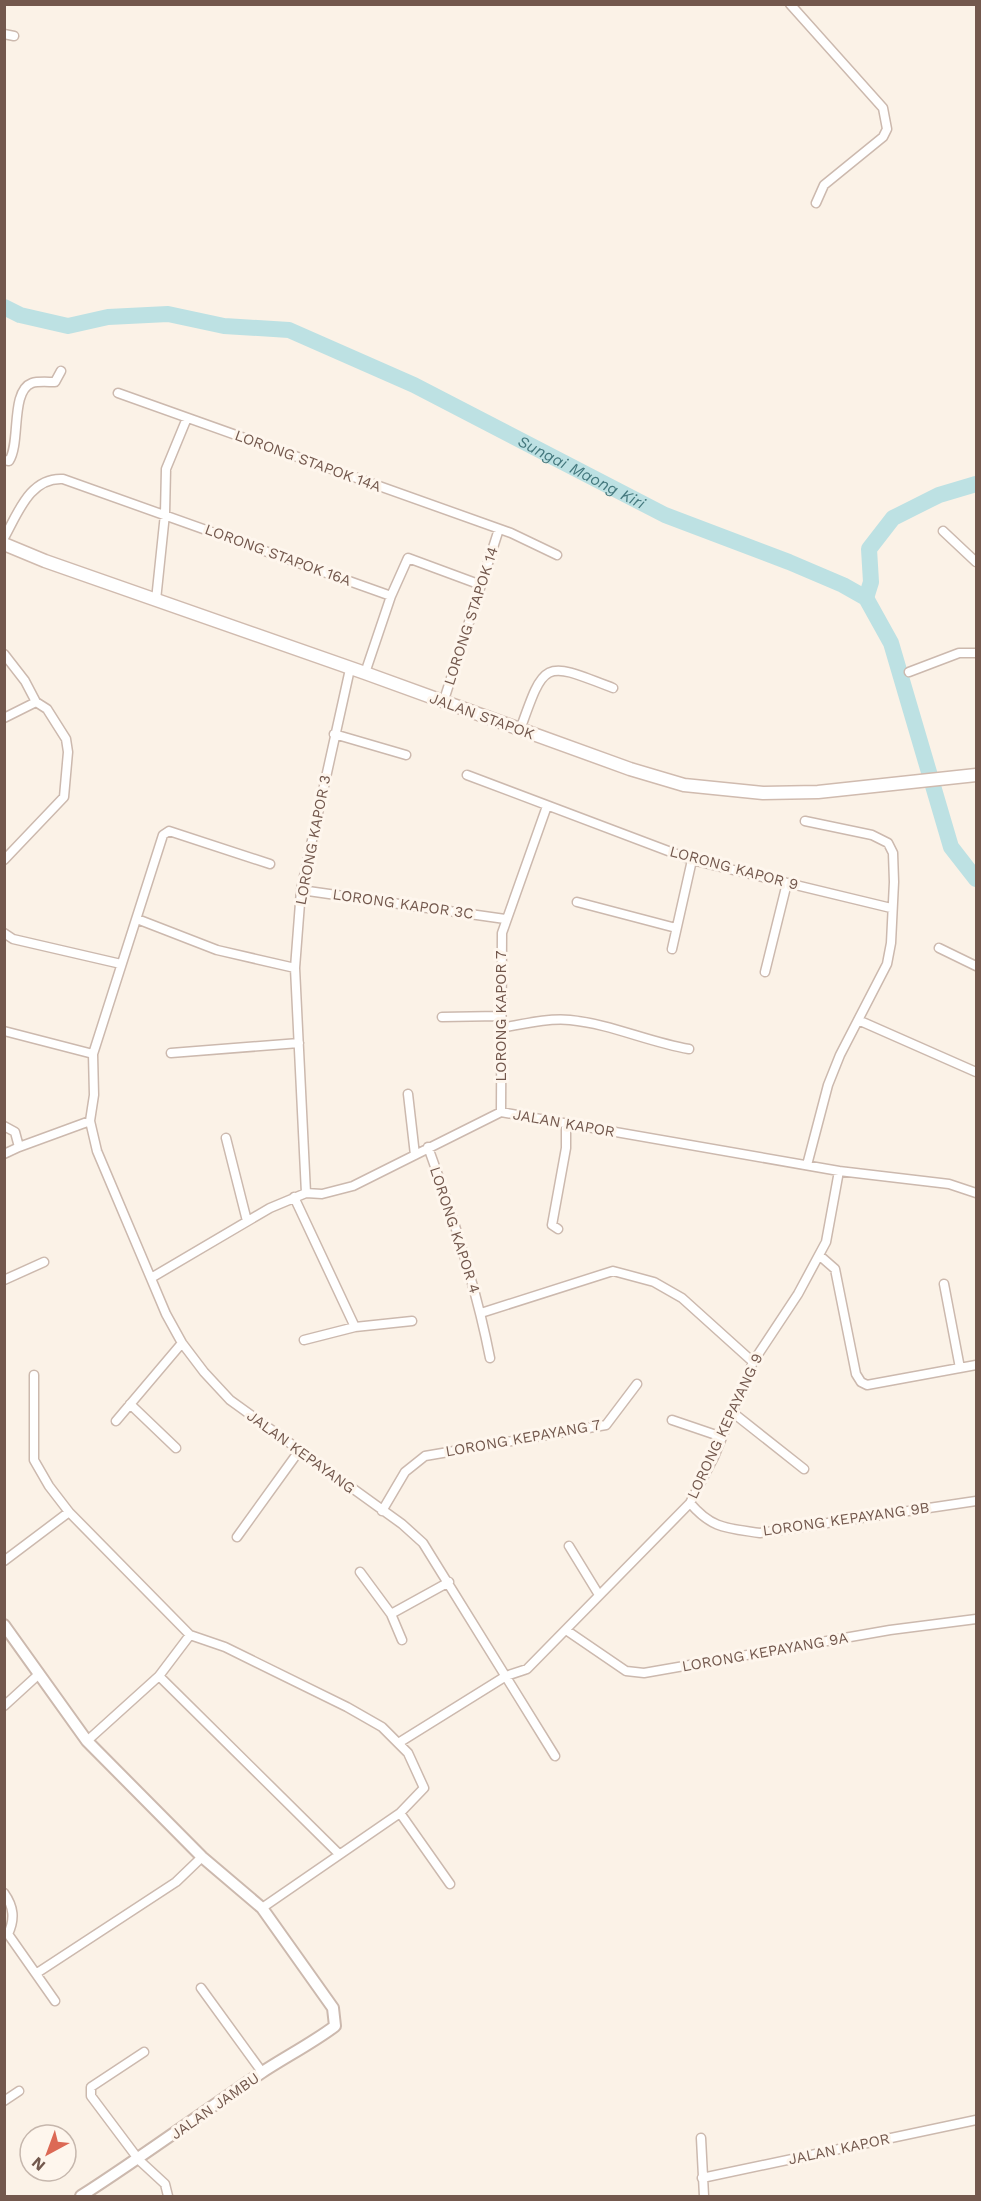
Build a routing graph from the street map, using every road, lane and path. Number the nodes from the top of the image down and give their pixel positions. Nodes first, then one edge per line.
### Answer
1 (790, 4) edge
2 (816, 204) dead end
3 (61, 371) dead end
4 (118, 393) dead end
5 (187, 418) junction
6 (4, 460) edge
7 (165, 514) junction
8 (499, 529) junction
9 (943, 531) dead end
10 (4, 538) edge
11 (4, 544) edge
12 (557, 555) dead end
13 (976, 562) edge
14 (481, 585) junction
15 (391, 596) junction
16 (156, 600) junction
17 (976, 653) edge
18 (4, 654) edge
19 (350, 669) junction
20 (909, 672) dead end
21 (365, 673) junction
22 (614, 688) dead end
23 (36, 702) junction
24 (443, 703) junction
25 (4, 718) edge
26 (520, 730) junction
27 (333, 734) junction
28 (406, 755) dead end
29 (467, 775) dead end
30 (976, 775) edge
31 (547, 806) junction
32 (805, 821) dead end
33 (4, 860) edge
34 (692, 860) junction
35 (270, 864) dead end
36 (787, 884) junction
37 (301, 890) junction
38 (577, 902) dead end
39 (891, 908) junction
40 (137, 919) junction
41 (505, 919) junction
42 (676, 928) junction
43 (4, 933) edge
44 (939, 948) dead end
45 (672, 949) dead end
46 (121, 964) junction
47 (976, 966) edge
48 (295, 968) junction
49 (765, 972) dead end
50 (499, 1016) junction
51 (442, 1017) dead end
52 (858, 1020) junction
53 (501, 1028) junction
54 (4, 1030) edge
55 (299, 1043) junction
56 (689, 1049) dead end
57 (171, 1053) dead end
58 (93, 1054) junction
59 (976, 1072) edge
60 (408, 1094) dead end
61 (501, 1112) junction
62 (90, 1121) junction
63 (566, 1124) junction
64 (4, 1125) edge
65 (226, 1138) dead end
66 (19, 1147) junction
67 (428, 1148) junction
68 (4, 1154) edge
69 (415, 1155) junction
70 (807, 1165) junction
71 (840, 1171) junction
72 (306, 1193) junction
73 (976, 1193) edge
74 (294, 1197) junction
75 (247, 1221) junction
76 (558, 1229) dead end
77 (819, 1255) junction
78 (44, 1262) dead end
79 (151, 1278) junction
80 (4, 1280) edge
81 (944, 1284) dead end
82 (481, 1313) junction
83 (412, 1321) dead end
84 (355, 1327) junction
85 (304, 1340) dead end
86 (182, 1343) junction
87 (490, 1358) dead end
88 (753, 1362) junction
89 (976, 1365) edge
90 (960, 1368) junction
91 (34, 1375) dead end
92 (637, 1384) dead end
93 (130, 1404) junction
94 (732, 1412) junction
95 (672, 1420) dead end
96 (116, 1421) dead end
97 (722, 1437) junction
98 (176, 1448) dead end
99 (299, 1450) junction
100 (804, 1469) dead end
101 (976, 1501) edge
102 (690, 1503) junction
103 (381, 1510) junction
104 (69, 1512) junction
105 (237, 1537) dead end
106 (569, 1546) dead end
107 (4, 1561) edge
108 (360, 1572) dead end
109 (449, 1582) junction
110 (599, 1595) junction
111 (391, 1614) junction
112 (976, 1619) edge
113 (4, 1625) edge
114 (566, 1630) junction
115 (190, 1635) junction
116 (402, 1640) dead end
117 (39, 1674) junction
118 (159, 1676) junction
119 (506, 1676) junction
120 (4, 1706) edge
121 (87, 1741) junction
122 (400, 1742) junction
123 (555, 1756) dead end
124 (400, 1813) junction
125 (338, 1853) junction
126 (202, 1857) junction
127 (450, 1884) dead end
128 (4, 1893) edge
129 (262, 1908) junction
130 (6, 1935) edge
131 (37, 1973) junction
132 (201, 1988) dead end
133 (55, 2001) dead end
134 (144, 2052) dead end
135 (262, 2072) junction
136 (19, 2091) dead end
137 (4, 2101) edge
138 (976, 2120) edge
139 (701, 2138) dead end
140 (138, 2160) junction
141 (702, 2178) junction
142 (81, 2196) edge
143 (168, 2196) edge
144 (704, 2196) edge

1 - 2 street
3 - 6 street
4 - 5 street, LORONG STAPOK 14A
5 - 7 street
5 - 8 street, LORONG STAPOK 14A
7 - 10 street, LORONG STAPOK 16A
7 - 15 street, LORONG STAPOK 16A
7 - 16 street
8 - 12 street, LORONG STAPOK 14A
8 - 14 street, LORONG STAPOK 14
9 - 13 street
11 - 16 main road, JALAN STAPOK
14 - 15 street
14 - 24 street, LORONG STAPOK 14
15 - 21 street
16 - 19 main road, JALAN STAPOK
17 - 20 street
18 - 23 street
19 - 21 main road, JALAN STAPOK
19 - 27 street, LORONG KAPOR 3
21 - 24 main road, JALAN STAPOK
22 - 26 street
23 - 25 street
23 - 33 street
24 - 26 main road, JALAN STAPOK
26 - 30 main road, JALAN STAPOK
27 - 28 street
27 - 37 street, LORONG KAPOR 3
29 - 31 street, LORONG KAPOR 9
31 - 34 street, LORONG KAPOR 9
31 - 41 street, LORONG KAPOR 7
32 - 39 street
34 - 36 street, LORONG KAPOR 9
34 - 42 street
35 - 40 street
36 - 39 street, LORONG KAPOR 9
36 - 49 street
37 - 41 street, LORONG KAPOR 3C
37 - 48 street, LORONG KAPOR 3
38 - 42 street
39 - 52 street
40 - 46 street
40 - 48 street
41 - 50 street, LORONG KAPOR 7
42 - 45 street
43 - 46 street
44 - 47 street
46 - 58 street
48 - 55 street, LORONG KAPOR 3
50 - 51 street
50 - 53 street, LORONG KAPOR 7
52 - 59 street
52 - 70 street
53 - 56 street
53 - 61 street, LORONG KAPOR 7
54 - 58 street
55 - 57 street
55 - 72 street, LORONG KAPOR 3
58 - 62 street
60 - 69 street
61 - 63 street, JALAN KAPOR
61 - 67 street, JALAN KAPOR
62 - 66 street
62 - 79 street, JALAN KEPAYANG
63 - 70 street, JALAN KAPOR
63 - 76 street
64 - 66 street
65 - 75 street
66 - 68 street
67 - 69 street, JALAN KAPOR
67 - 82 street, LORONG KAPOR 4
69 - 72 street, JALAN KAPOR
70 - 71 street, JALAN KAPOR
71 - 73 street, JALAN KAPOR
71 - 77 street, LORONG KEPAYANG 9
72 - 74 street, JALAN KAPOR
74 - 75 street, JALAN KAPOR
74 - 84 street
75 - 79 street, JALAN KAPOR
77 - 88 street, LORONG KEPAYANG 9
77 - 90 street
78 - 80 street
79 - 86 street, JALAN KEPAYANG
81 - 90 street
82 - 87 street, LORONG KAPOR 4
82 - 88 street, LORONG KAPOR 4
83 - 84 street
84 - 85 street
86 - 93 street
86 - 99 street, JALAN KEPAYANG
88 - 94 street, LORONG KEPAYANG 9
89 - 90 street
91 - 104 street
92 - 103 street, LORONG KEPAYANG 7
93 - 96 street
93 - 98 street
94 - 97 street, LORONG KEPAYANG 9
94 - 100 street
95 - 97 street
97 - 102 street, LORONG KEPAYANG 9
99 - 103 street, JALAN KEPAYANG
99 - 105 street
101 - 102 street, LORONG KEPAYANG 9B
102 - 110 street, LORONG KEPAYANG 9
103 - 109 street, JALAN KEPAYANG
104 - 107 street
104 - 115 street
106 - 110 street
108 - 111 street
109 - 111 street
109 - 119 street, JALAN KEPAYANG
110 - 114 street, LORONG KEPAYANG 9
111 - 116 street
112 - 114 street, LORONG KEPAYANG 9A
113 - 117 street
114 - 119 street, LORONG KEPAYANG 9
115 - 118 street
115 - 122 street
117 - 120 street
117 - 121 street
118 - 121 street
118 - 125 street
119 - 122 street, LORONG KEPAYANG 9
119 - 123 street, JALAN KEPAYANG
121 - 126 street
122 - 124 street
124 - 125 street
124 - 127 street
125 - 129 street
126 - 129 street
126 - 131 street
128 - 130 street
129 - 135 street, JALAN JAMBU
130 - 131 street
131 - 133 street
132 - 135 street
134 - 140 street
135 - 140 street, JALAN JAMBU
136 - 137 street
138 - 141 street, JALAN KAPOR
139 - 141 street
140 - 142 street, JALAN JAMBU
140 - 143 street
141 - 144 street

